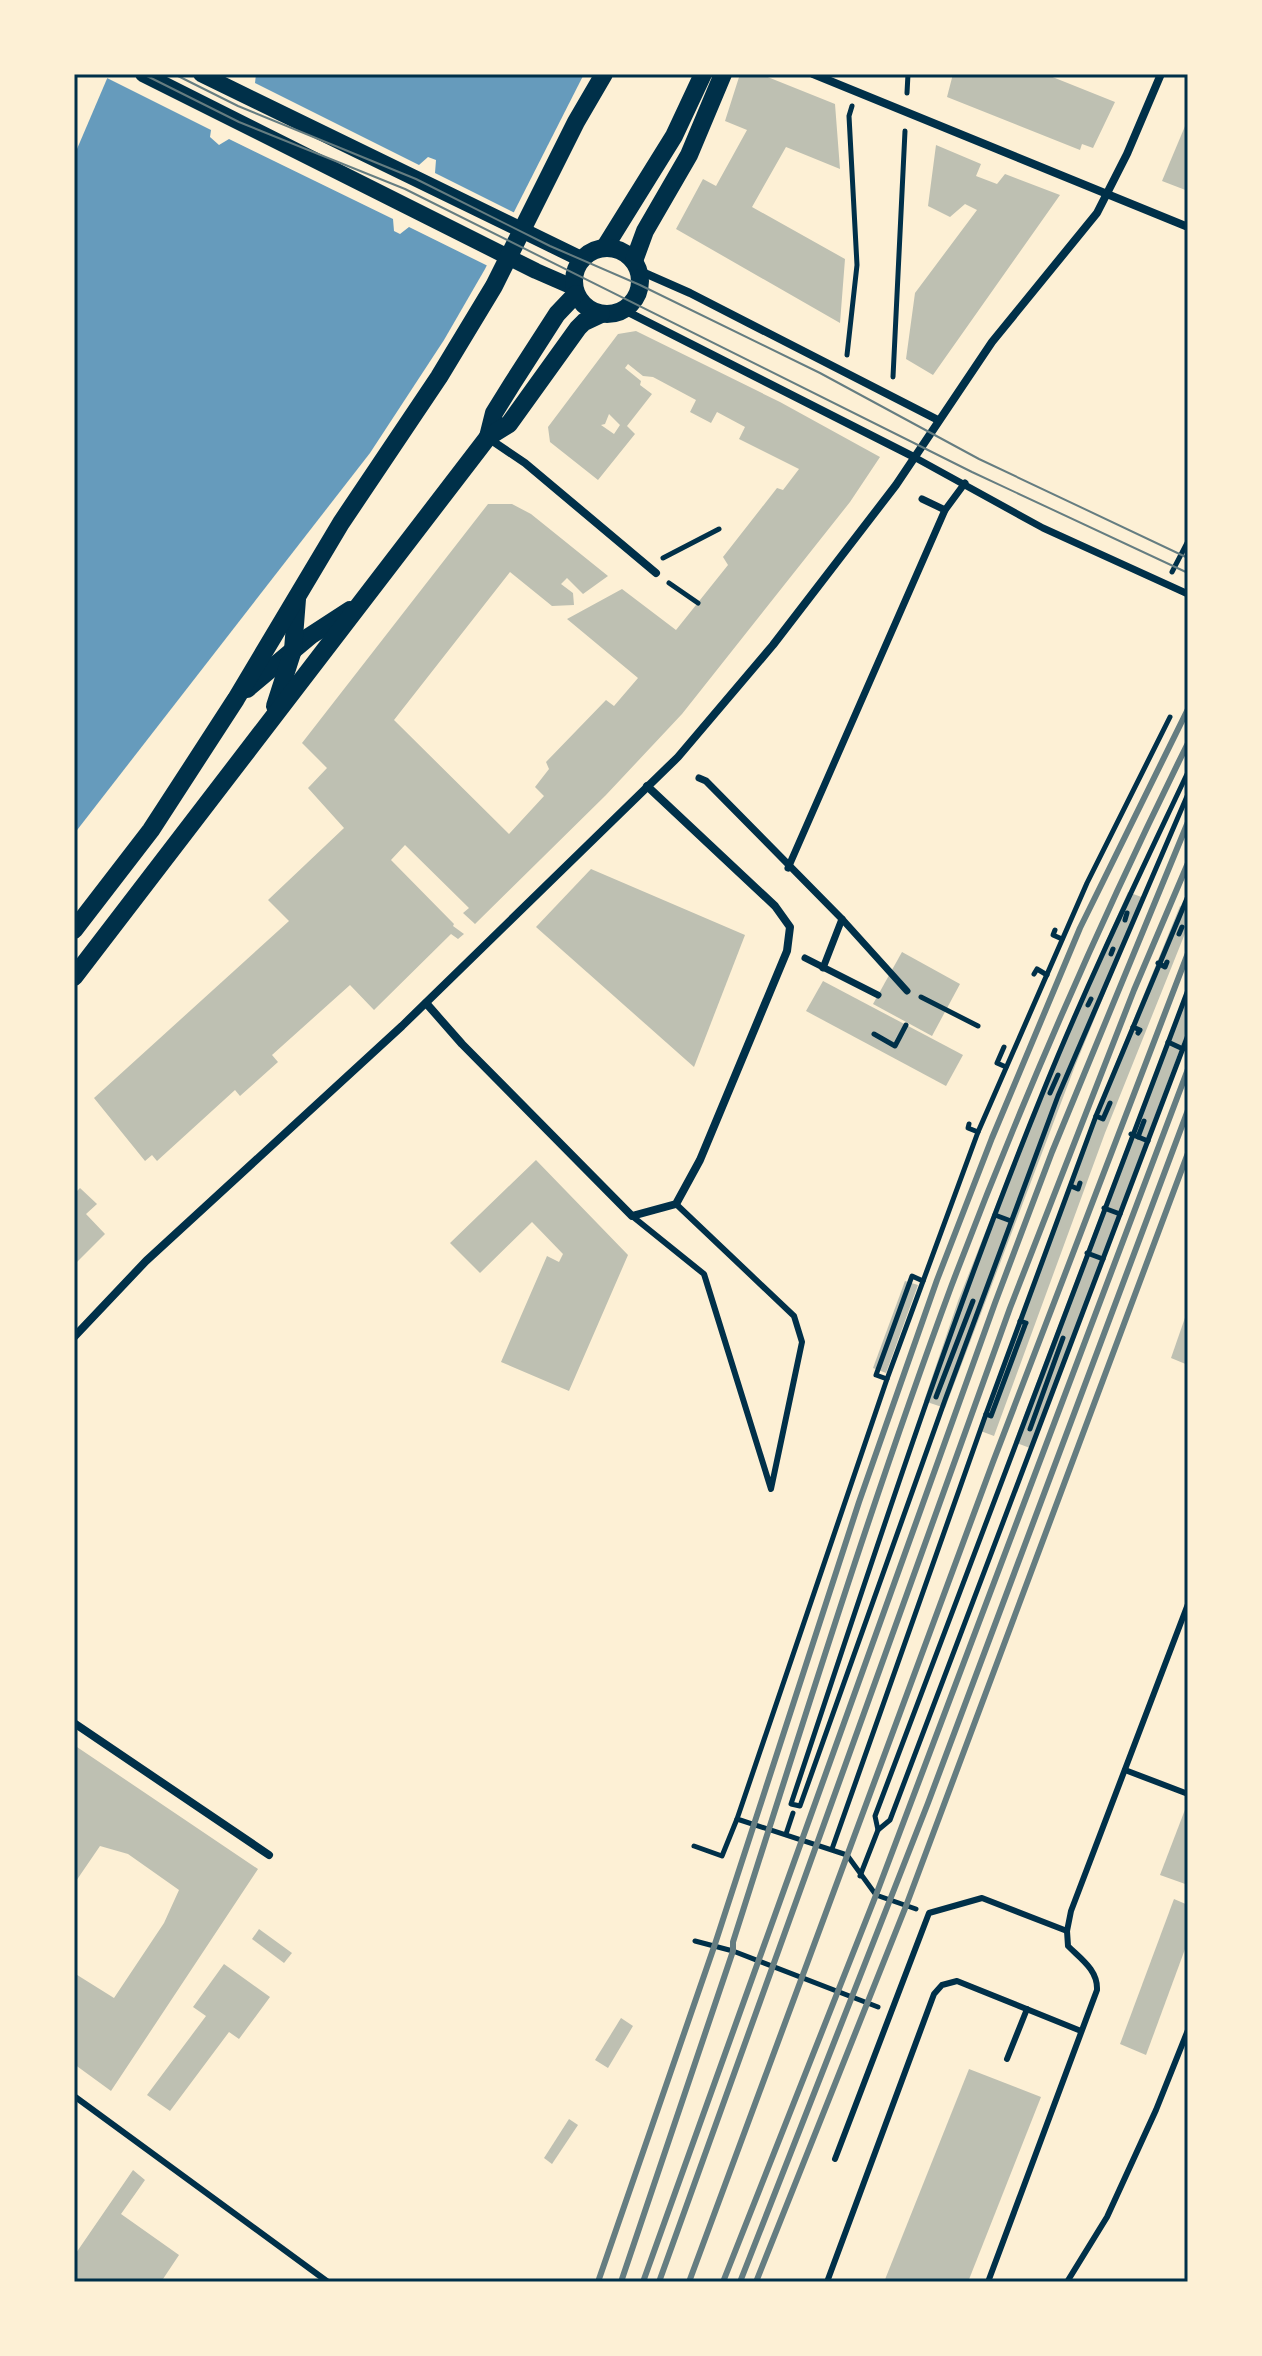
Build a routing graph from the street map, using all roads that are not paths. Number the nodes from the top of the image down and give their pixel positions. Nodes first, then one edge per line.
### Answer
1 (143, 74) edge
2 (201, 74) edge
3 (604, 74) edge
4 (703, 74) edge
5 (723, 74) edge
6 (813, 74) edge
7 (1161, 74) edge
8 (1107, 193) junction
9 (1188, 227) edge
10 (605, 247) junction
11 (581, 259) junction
12 (637, 266) junction
13 (576, 291) junction
14 (624, 310) junction
15 (601, 314) junction
16 (938, 420) junction
17 (488, 437) junction
18 (914, 457) junction
19 (965, 483) junction
20 (922, 499) dead end
21 (945, 510) junction
22 (656, 573) road end
23 (298, 592) junction
24 (1188, 594) edge
25 (364, 601) junction
26 (293, 650) junction
27 (236, 699) junction
28 (269, 721) junction
29 (699, 778) dead end
30 (647, 786) junction
31 (788, 868) junction
32 (842, 919) junction
33 (74, 930) edge
34 (805, 958) dead end
35 (823, 968) junction
36 (74, 977) edge
37 (907, 991) road end
38 (878, 995) dead end
39 (426, 1003) junction
40 (676, 1204) junction
41 (632, 1216) junction
42 (74, 1337) edge
43 (1188, 1604) edge
44 (74, 1723) edge
45 (1125, 1770) junction
46 (1188, 1794) edge
47 (269, 1855) dead end
48 (1067, 1931) junction
49 (1027, 2009) junction
50 (1188, 2030) edge
51 (1081, 2031) junction
52 (1007, 2059) dead end
53 (74, 2096) edge
54 (835, 2159) dead end
55 (328, 2282) edge
56 (827, 2282) edge
57 (988, 2282) edge
58 (1067, 2282) edge

1 - 13 main road
2 - 11 main road
3 - 23 main road
4 - 10 main road
5 - 12 main road
6 - 8 street
7 - 8 street
8 - 9 street
8 - 16 street
10 - 11 main road
10 - 12 main road
11 - 13 main road
12 - 14 main road
12 - 16 street
13 - 15 main road
13 - 17 main road
14 - 15 main road
14 - 18 street
15 - 17 main road
16 - 18 street
17 - 22 street
17 - 25 main road
18 - 19 street
18 - 30 street
19 - 21 street
19 - 24 street
20 - 21 street
21 - 31 street
23 - 26 main road
23 - 27 main road
25 - 26 main road
25 - 28 main road
26 - 27 main road
26 - 28 main road
27 - 33 main road
28 - 36 main road
29 - 31 street
30 - 39 street
30 - 40 street
31 - 32 street
32 - 35 street
32 - 37 street
34 - 35 street
35 - 38 street
39 - 41 street
39 - 42 street
40 - 41 street
40 - 41 lane
43 - 45 lane
44 - 47 street
45 - 46 lane
45 - 48 lane
48 - 51 lane
48 - 54 lane
49 - 51 lane
49 - 52 lane
49 - 56 lane
50 - 58 lane
51 - 57 lane
53 - 55 lane

